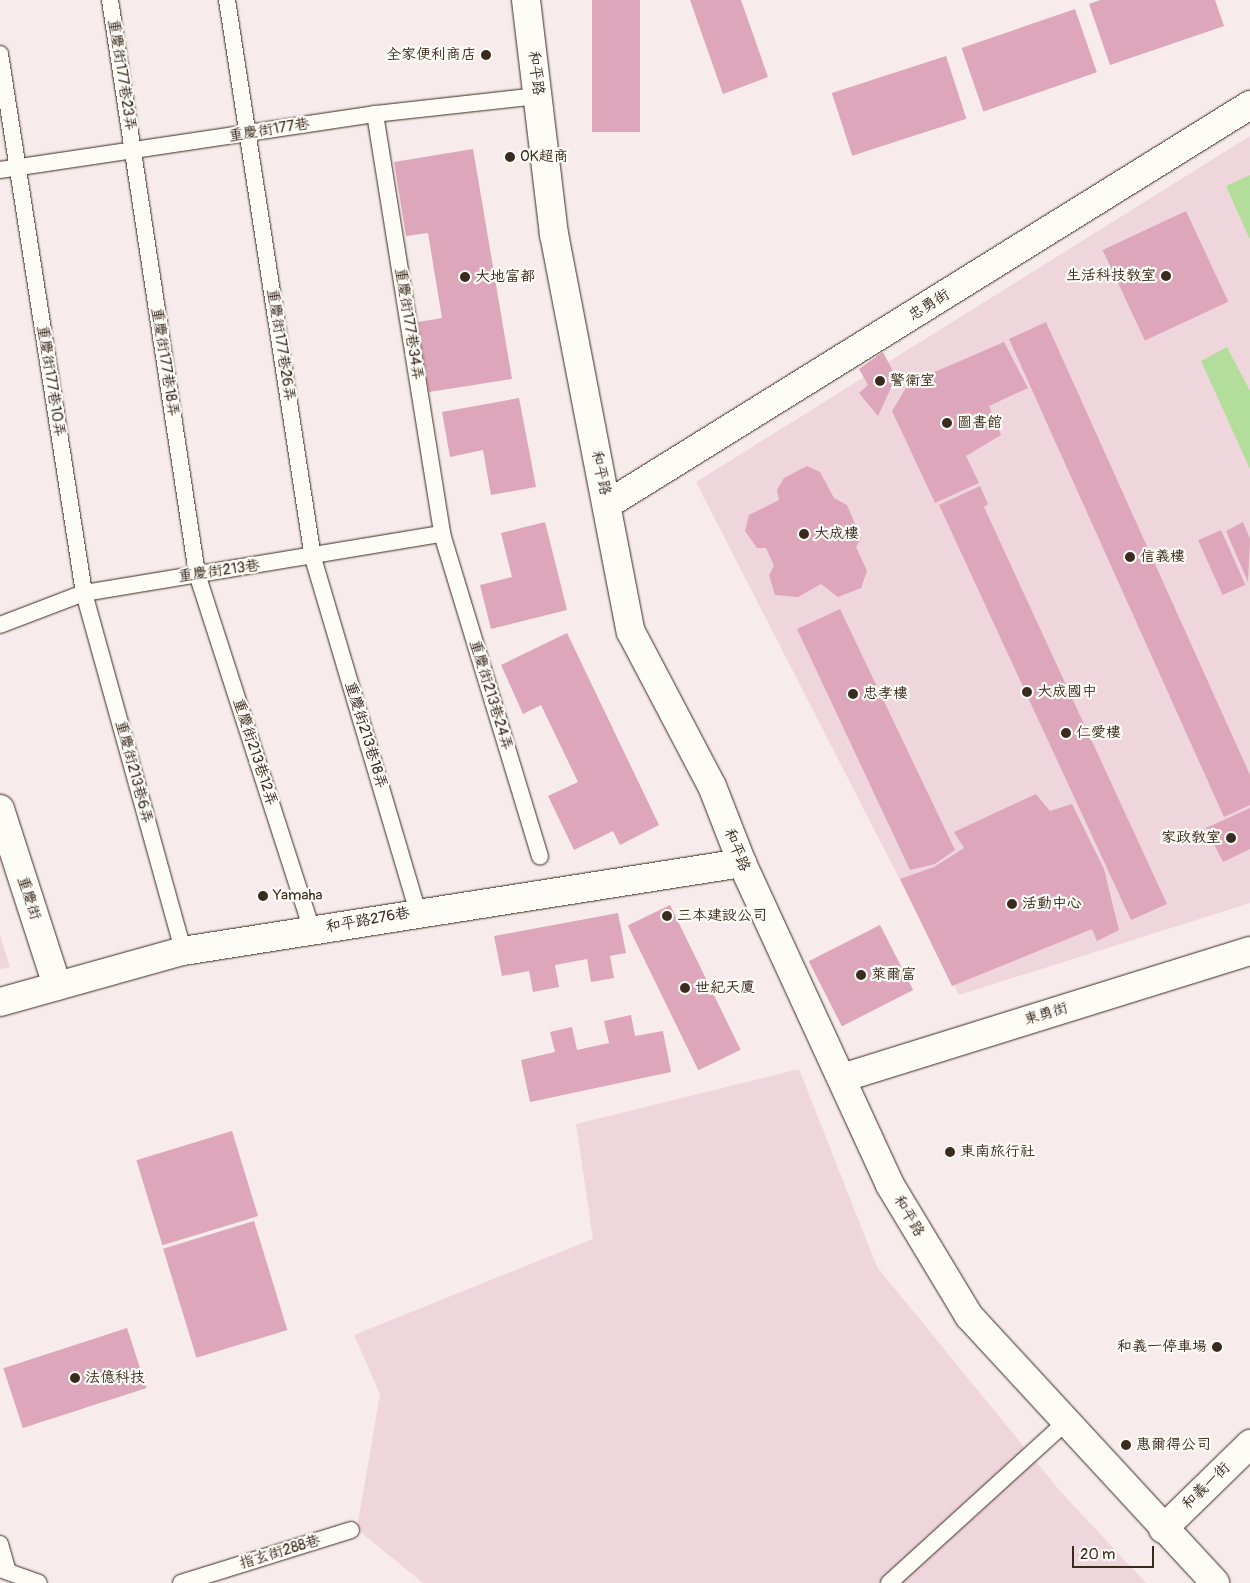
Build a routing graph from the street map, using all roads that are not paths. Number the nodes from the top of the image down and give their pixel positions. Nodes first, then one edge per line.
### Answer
1 (110, 0) edge
2 (227, 0) edge
3 (526, 0) edge
4 (0, 54) edge
5 (539, 96) junction
6 (1250, 105) edge
7 (376, 114) junction
8 (248, 133) junction
9 (133, 150) junction
10 (18, 168) junction
11 (0, 170) edge
12 (608, 504) junction
13 (442, 534) junction
14 (313, 558) junction
15 (197, 574) junction
16 (84, 593) junction
17 (0, 625) edge
18 (0, 809) edge
19 (540, 856) dead end
20 (742, 863) junction
21 (418, 912) junction
22 (312, 930) junction
23 (183, 951) junction
24 (1250, 951) edge
25 (57, 986) junction
26 (0, 1002) edge
27 (842, 1078) junction
28 (1066, 1422) junction
29 (1250, 1444) edge
30 (1163, 1529) junction
31 (351, 1530) dead end
32 (0, 1544) edge
33 (4, 1570) edge
34 (40, 1583) edge
35 (181, 1583) edge
36 (889, 1583) edge
37 (1215, 1583) edge

1 - 9 lane, 重慶街177巷23弄
2 - 8 lane, 重慶街177巷26弄
3 - 5 street, 和平路
4 - 10 lane, 重慶街177巷10弄
5 - 7 lane, 重慶街177巷
5 - 12 street, 和平路
6 - 12 street, 忠勇街
7 - 8 lane, 重慶街177巷
7 - 13 lane, 重慶街177巷34弄
8 - 9 lane, 重慶街177巷
8 - 14 lane, 重慶街177巷26弄
9 - 10 lane, 重慶街177巷
9 - 15 lane, 重慶街177巷18弄
10 - 11 lane, 重慶街177巷
10 - 16 lane, 重慶街177巷10弄
12 - 20 street, 和平路
13 - 14 lane, 重慶街213巷
13 - 19 lane, 重慶街213巷24弄
14 - 15 lane, 重慶街213巷
14 - 21 lane, 重慶街213巷18弄
15 - 16 lane, 重慶街213巷
15 - 22 lane, 重慶街213巷12弄
16 - 17 lane, 重慶街213巷
16 - 23 lane, 重慶街213巷6弄
18 - 25 street, 重慶街
20 - 21 street, 和平路276巷
20 - 27 street, 和平路
21 - 22 street, 和平路276巷
22 - 23 street, 和平路276巷
23 - 25 street, 和平路276巷
24 - 27 street, 東勇街
25 - 26 street, 和平路276巷
27 - 28 street, 和平路
28 - 30 street, 和平路
28 - 36 lane
29 - 30 street, 和義一街
30 - 37 street, 和平路
31 - 35 lane, 指玄街288巷
32 - 33 lane
33 - 34 lane

